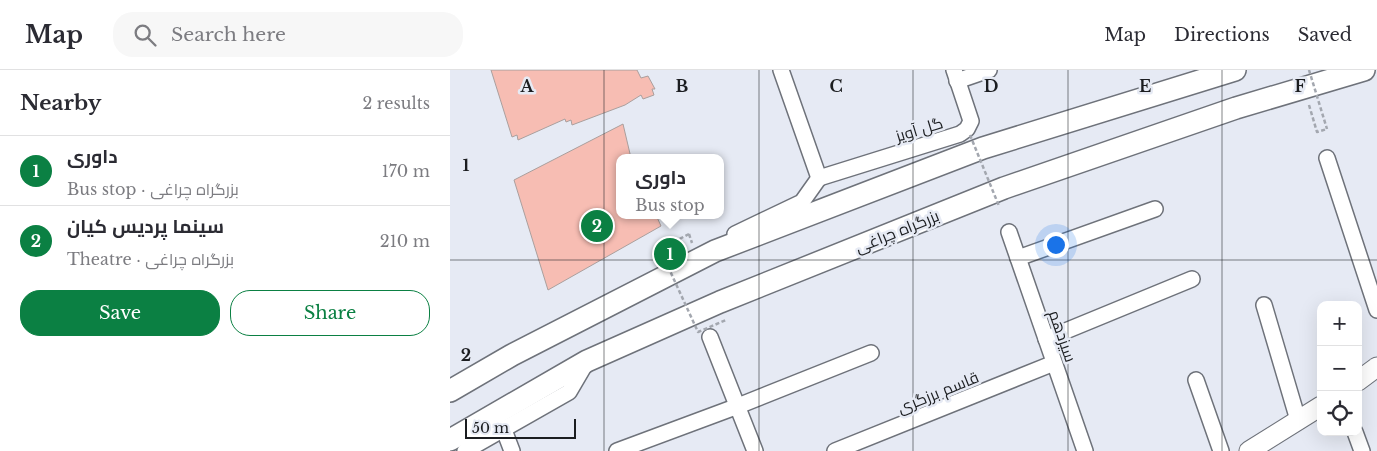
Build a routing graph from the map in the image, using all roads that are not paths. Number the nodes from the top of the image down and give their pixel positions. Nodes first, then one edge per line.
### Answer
1 (781, 70) edge
2 (989, 70) edge
3 (1235, 70) edge
4 (1364, 70) edge
5 (955, 76) edge
6 (1306, 79) edge
7 (1327, 158) dead end
8 (819, 178) junction
9 (1155, 209) dead end
10 (1009, 232) dead end
11 (721, 244) junction
12 (1018, 258) junction
13 (1192, 279) dead end
14 (1264, 305) dead end
15 (1377, 310) edge
16 (710, 337) dead end
17 (1046, 338) junction
18 (871, 353) dead end
19 (587, 361) junction
20 (1054, 363) junction
21 (1377, 368) edge
22 (1362, 378) edge
23 (1196, 380) dead end
24 (450, 390) edge
25 (738, 406) junction
26 (1317, 408) edge
27 (1298, 420) junction
28 (504, 430) junction
29 (1356, 436) edge
30 (450, 440) edge
31 (511, 448) edge
32 (465, 451) edge
33 (617, 451) edge
34 (755, 451) edge
35 (834, 451) edge
36 (1085, 451) edge
37 (1221, 451) edge
38 (1249, 451) edge
39 (1362, 451) edge

1 - 8 street
2 - 5 street
3 - 11 highway
4 - 6 highway, بزرگراه چراغی
5 - 8 street, گل آویز
6 - 19 highway, بزرگراه چراغی
7 - 15 street
8 - 11 street
9 - 12 street
10 - 12 street, سیزدهم
11 - 24 highway
12 - 17 street, سیزدهم
13 - 17 street
14 - 27 street
16 - 25 street
17 - 20 street, سیزدهم
18 - 25 street
19 - 28 street
19 - 30 highway, بزرگراه چراغی
20 - 35 street, قاسم برزگری
20 - 36 street, سیزدهم
21 - 22 main road
23 - 37 street
25 - 33 street
25 - 34 street
26 - 27 main road
27 - 38 main road
28 - 31 street
28 - 32 street
29 - 39 street

